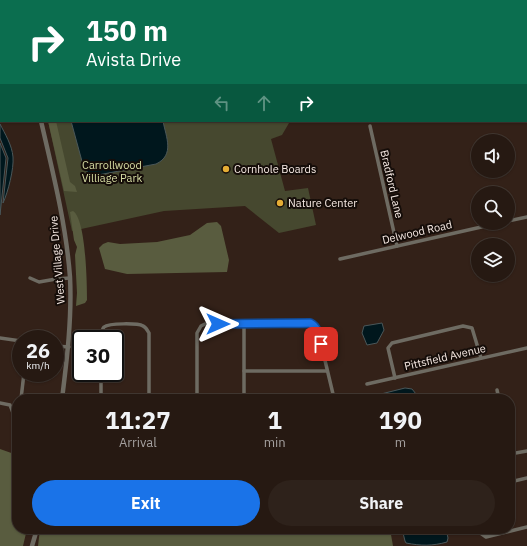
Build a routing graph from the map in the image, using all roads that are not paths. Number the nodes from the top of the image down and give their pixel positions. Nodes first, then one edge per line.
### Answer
1 (41, 122) edge
2 (370, 126) dead end
3 (527, 217) edge
4 (515, 220) edge
5 (471, 229) edge
6 (397, 246) junction
7 (340, 259) dead end
8 (30, 278) dead end
9 (70, 278) junction
10 (244, 324) junction
11 (102, 330) edge
12 (0, 338) edge
13 (12, 340) edge
14 (64, 347) edge
15 (69, 347) junction
16 (527, 348) edge
17 (481, 358) junction
18 (244, 371) junction
19 (327, 371) junction
20 (395, 378) junction
21 (23, 382) edge
22 (101, 382) edge
23 (366, 384) dead end
24 (497, 390) dead end
25 (22, 394) edge
26 (63, 394) edge
27 (101, 394) edge
28 (149, 394) edge
29 (197, 394) edge
30 (244, 394) edge
31 (333, 394) edge
32 (498, 394) edge
33 (0, 403) edge
34 (12, 410) edge
35 (527, 451) edge
36 (515, 453) edge
37 (527, 478) edge
38 (515, 481) edge
39 (527, 527) edge
40 (515, 530) edge
41 (35, 534) edge
42 (482, 534) edge
43 (498, 534) edge
44 (32, 546) edge

1 - 9 street, West Village Drive
2 - 6 street, Bradford Lane
3 - 4 street
5 - 6 street, Delwood Road
6 - 7 street, Delwood Road
8 - 9 street
9 - 15 street, West Village Drive
10 - 18 street
10 - 19 street
10 - 29 street
11 - 28 street
12 - 13 street
14 - 15 street
15 - 26 street, West Village Drive
16 - 17 street, Pittsfield Avenue
17 - 20 street, Pittsfield Avenue
17 - 20 street
18 - 19 street
18 - 30 street
19 - 31 street
20 - 23 street, Pittsfield Avenue
21 - 25 street
22 - 27 street
24 - 32 street
33 - 34 street
35 - 36 street
37 - 38 street
39 - 40 street
41 - 44 street
42 - 43 street

